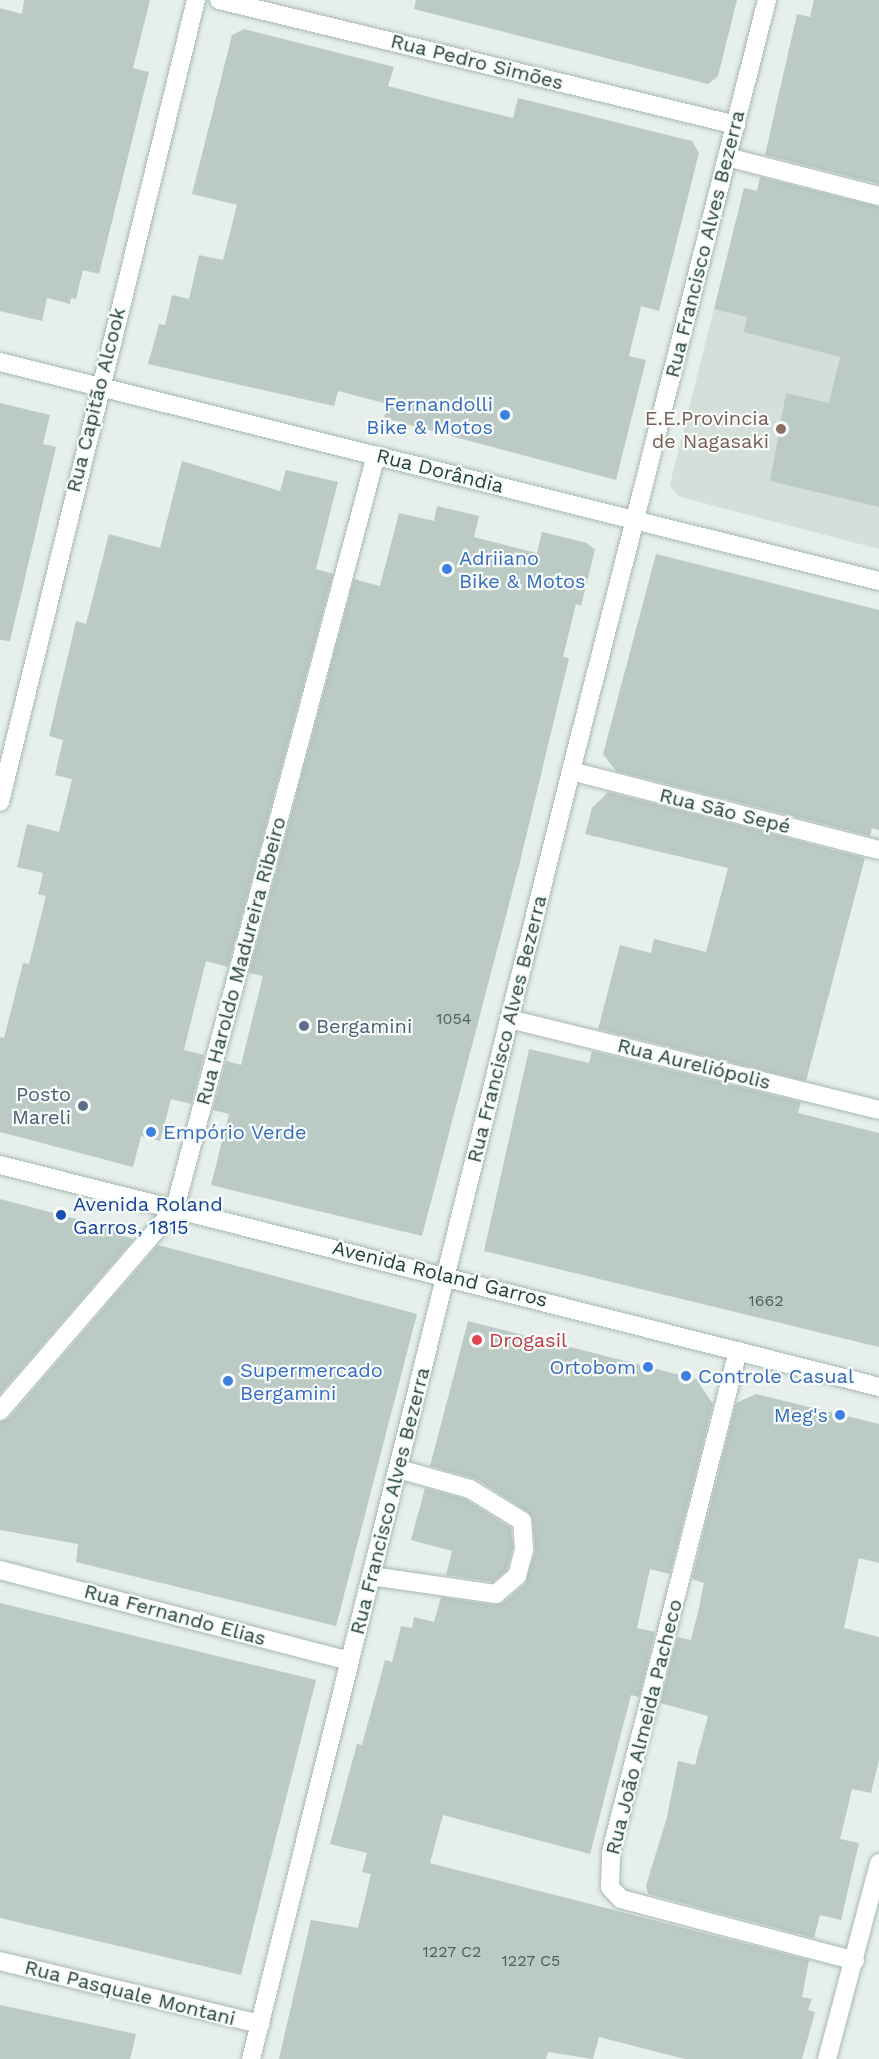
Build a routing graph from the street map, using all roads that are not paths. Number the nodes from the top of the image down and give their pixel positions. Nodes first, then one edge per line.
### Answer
1 (196, 0) edge
2 (219, 0) edge
3 (767, 0) edge
4 (736, 125) junction
5 (727, 157) junction
6 (879, 196) edge
7 (0, 362) edge
8 (99, 386) junction
9 (375, 455) junction
10 (635, 520) junction
11 (879, 581) edge
12 (571, 771) junction
13 (0, 802) edge
14 (879, 850) edge
15 (508, 1019) junction
16 (879, 1110) edge
17 (0, 1165) edge
18 (175, 1208) junction
19 (448, 1276) junction
20 (738, 1351) junction
21 (879, 1387) edge
22 (0, 1411) edge
23 (399, 1469) junction
24 (0, 1570) edge
25 (371, 1576) junction
26 (349, 1660) junction
27 (879, 1863) edge
28 (0, 1961) edge
29 (855, 1961) junction
30 (260, 2024) junction
31 (251, 2059) edge
32 (827, 2059) edge

1 - 8 street, Rua Capitão Alcook
2 - 4 street, Rua Pedro Simões
3 - 4 street, Rua Francisco Alves Bezerra
4 - 5 street, Rua Francisco Alves Bezerra
5 - 6 street
5 - 10 street, Rua Francisco Alves Bezerra
7 - 8 street, Rua Dorândia
8 - 9 street, Rua Dorândia
8 - 13 street, Rua Capitão Alcook
9 - 10 street, Rua Dorândia
9 - 18 street, Rua Haroldo Madureira Ribeiro
10 - 11 street, Rua Dorândia
10 - 12 street, Rua Francisco Alves Bezerra
12 - 14 street, Rua São Sepé
12 - 15 street, Rua Francisco Alves Bezerra
15 - 16 street, Rua Aureliópolis
15 - 19 street, Rua Francisco Alves Bezerra
17 - 18 street, Avenida Roland Garros
18 - 19 street, Avenida Roland Garros
18 - 22 street, Rua Haroldo Madureira Ribeiro
19 - 20 street, Avenida Roland Garros
19 - 23 street, Rua Francisco Alves Bezerra
20 - 21 street, Avenida Roland Garros
20 - 29 street, Rua João Almeida Pacheco
23 - 25 street, Rua Francisco Alves Bezerra
23 - 25 street
24 - 26 street, Rua Fernando Elias
25 - 26 street, Rua Francisco Alves Bezerra
26 - 30 street, Rua Francisco Alves Bezerra
27 - 29 street
28 - 30 street, Rua Pasquale Montani
29 - 32 street
30 - 31 street, Rua Francisco Alves Bezerra

